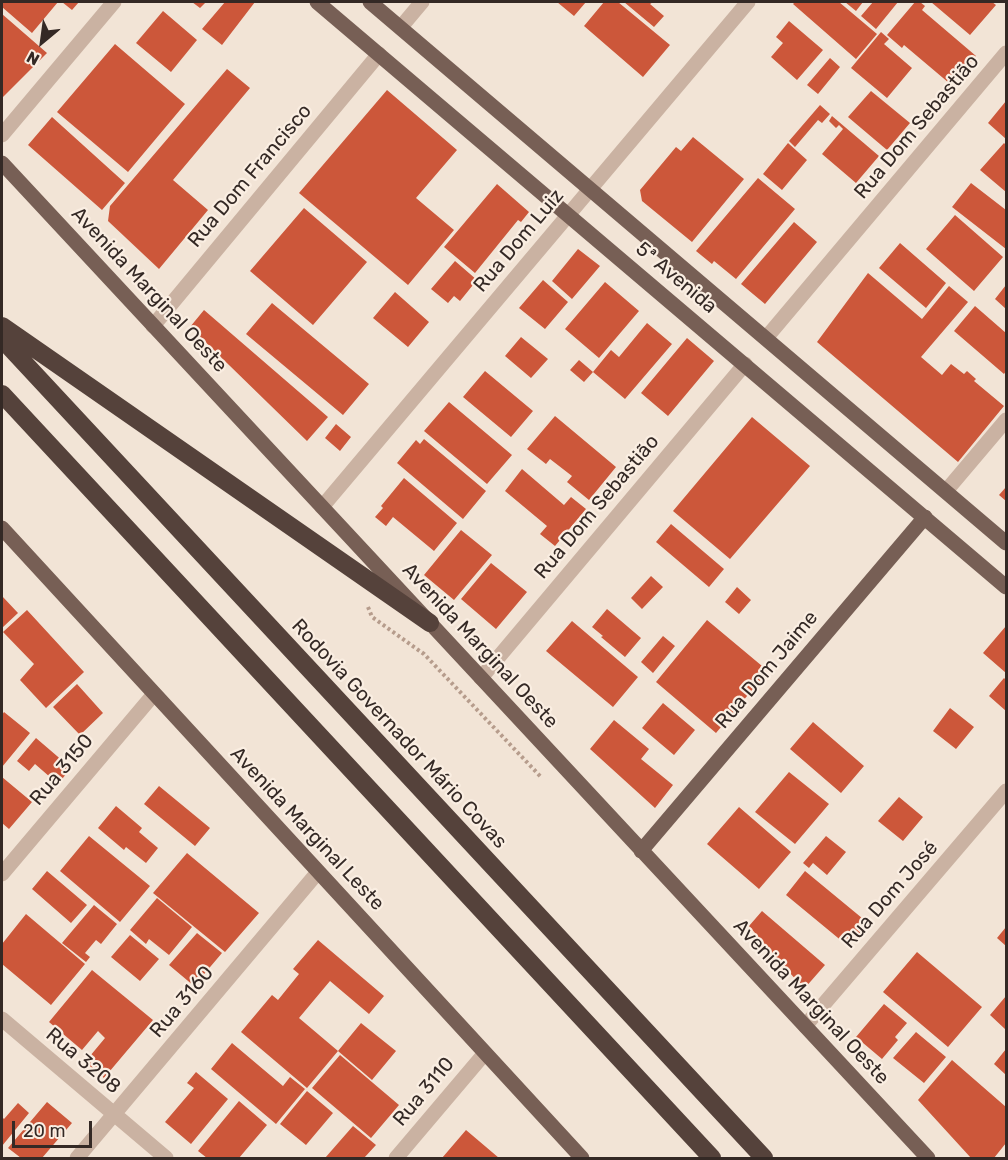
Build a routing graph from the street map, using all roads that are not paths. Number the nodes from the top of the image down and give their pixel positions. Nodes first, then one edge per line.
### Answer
1 (114, 2) edge
2 (317, 2) edge
3 (370, 2) edge
4 (422, 2) edge
5 (748, 2) edge
6 (401, 27) junction
7 (1006, 53) edge
8 (379, 54) junction
9 (2, 135) edge
10 (2, 163) edge
11 (590, 189) junction
12 (568, 215) junction
13 (2, 326) edge
14 (153, 326) junction
15 (766, 338) junction
16 (2, 339) edge
17 (745, 364) junction
18 (2, 394) edge
19 (1006, 420) edge
20 (946, 491) junction
21 (322, 507) junction
22 (925, 517) junction
23 (2, 528) edge
24 (1006, 543) edge
25 (1006, 586) edge
26 (430, 623) junction
27 (481, 678) junction
28 (154, 694) junction
29 (1006, 791) edge
30 (641, 850) junction
31 (318, 872) junction
32 (2, 874) edge
33 (2, 1019) edge
34 (805, 1026) junction
35 (485, 1053) junction
36 (114, 1115) junction
37 (77, 1158) edge
38 (166, 1158) edge
39 (396, 1158) edge
40 (582, 1158) edge
41 (712, 1158) edge
42 (764, 1158) edge
43 (928, 1158) edge

1 - 9 street
2 - 8 main road, 5ª Avenida
3 - 6 main road, 5ª Avenida
4 - 6 street
5 - 11 street, Rua Dom Luiz
6 - 11 main road, 5ª Avenida
7 - 15 street, Rua Dom Sebastião
8 - 12 main road, 5ª Avenida
8 - 14 street, Rua Dom Francisco
10 - 14 main road, Avenida Marginal Oeste
11 - 12 street, Rua Dom Luiz
11 - 15 main road, 5ª Avenida
12 - 17 main road, 5ª Avenida
12 - 21 street, Rua Dom Luiz
13 - 26 highway
14 - 21 main road, Avenida Marginal Oeste
15 - 20 main road, 5ª Avenida
16 - 42 highway, Rodovia Governador Mário Covas
17 - 22 main road, 5ª Avenida
17 - 27 street, Rua Dom Sebastião
18 - 41 highway
19 - 20 street
20 - 24 main road, 5ª Avenida
21 - 26 main road, Avenida Marginal Oeste
22 - 25 main road, 5ª Avenida
22 - 30 main road, Rua Dom Jaime
23 - 28 main road, Avenida Marginal Leste
26 - 27 main road, Avenida Marginal Oeste
27 - 30 main road, Avenida Marginal Oeste
28 - 31 main road, Avenida Marginal Leste
28 - 32 street, Rua 3150
29 - 34 street, Rua Dom José
30 - 34 main road, Avenida Marginal Oeste
31 - 35 main road, Avenida Marginal Leste
31 - 36 street, Rua 3160
33 - 36 street, Rua 3208
34 - 43 main road, Avenida Marginal Oeste
35 - 39 street, Rua 3110
35 - 40 main road, Avenida Marginal Leste
36 - 37 street, Rua 3160
36 - 38 street, Rua 3208

